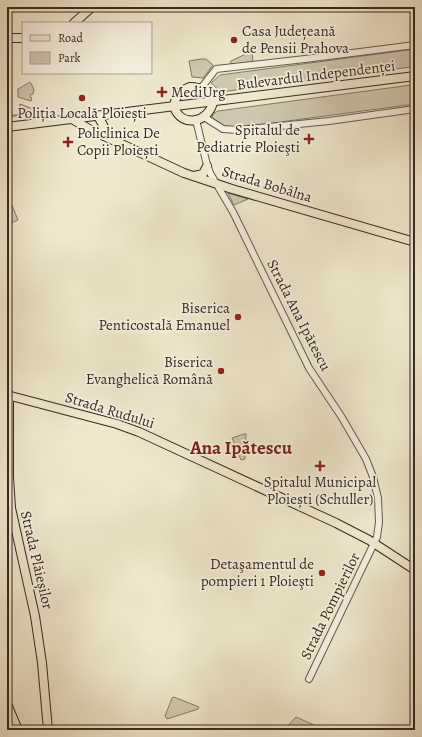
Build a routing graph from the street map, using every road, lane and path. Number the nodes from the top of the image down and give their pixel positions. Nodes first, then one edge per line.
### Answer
1 (92, 7) edge
2 (75, 22) edge
3 (7, 38) edge
4 (22, 38) edge
5 (415, 45) edge
6 (415, 76) edge
7 (201, 88) junction
8 (213, 102) junction
9 (174, 107) junction
10 (415, 109) edge
11 (98, 116) junction
12 (72, 119) junction
13 (200, 119) junction
14 (7, 127) edge
15 (104, 136) junction
16 (207, 166) junction
17 (194, 176) junction
18 (216, 184) junction
19 (415, 242) edge
20 (7, 382) edge
21 (8, 396) edge
22 (374, 543) junction
23 (415, 570) edge
24 (309, 679) dead end
25 (7, 704) edge
26 (18, 730) edge
27 (48, 730) edge

1 - 2 main road
3 - 4 main road
5 - 7 street
6 - 8 main road, Bulevardul Independenței
7 - 8 main road
7 - 9 main road
8 - 9 main road, Bulevardul Independenței
8 - 13 main road
9 - 11 main road, Bulevardul Independenței
9 - 13 main road
10 - 13 street
11 - 12 main road, Bulevardul Independenței
11 - 15 main road
12 - 14 main road, Bulevardul Independenței
12 - 15 main road, Strada Bobâlna
13 - 16 street, Strada Ana Ipătescu
15 - 17 main road, Strada Bobâlna
16 - 17 main road
16 - 18 street, Strada Ana Ipătescu
17 - 18 main road, Strada Bobâlna
18 - 19 main road, Strada Bobâlna
18 - 22 street, Strada Ana Ipătescu
20 - 21 street
21 - 22 main road, Strada Rudului
21 - 27 main road, Strada Plăieșilor
22 - 23 main road, Strada Rudului
22 - 24 street, Strada Pompierilor
25 - 26 main road

